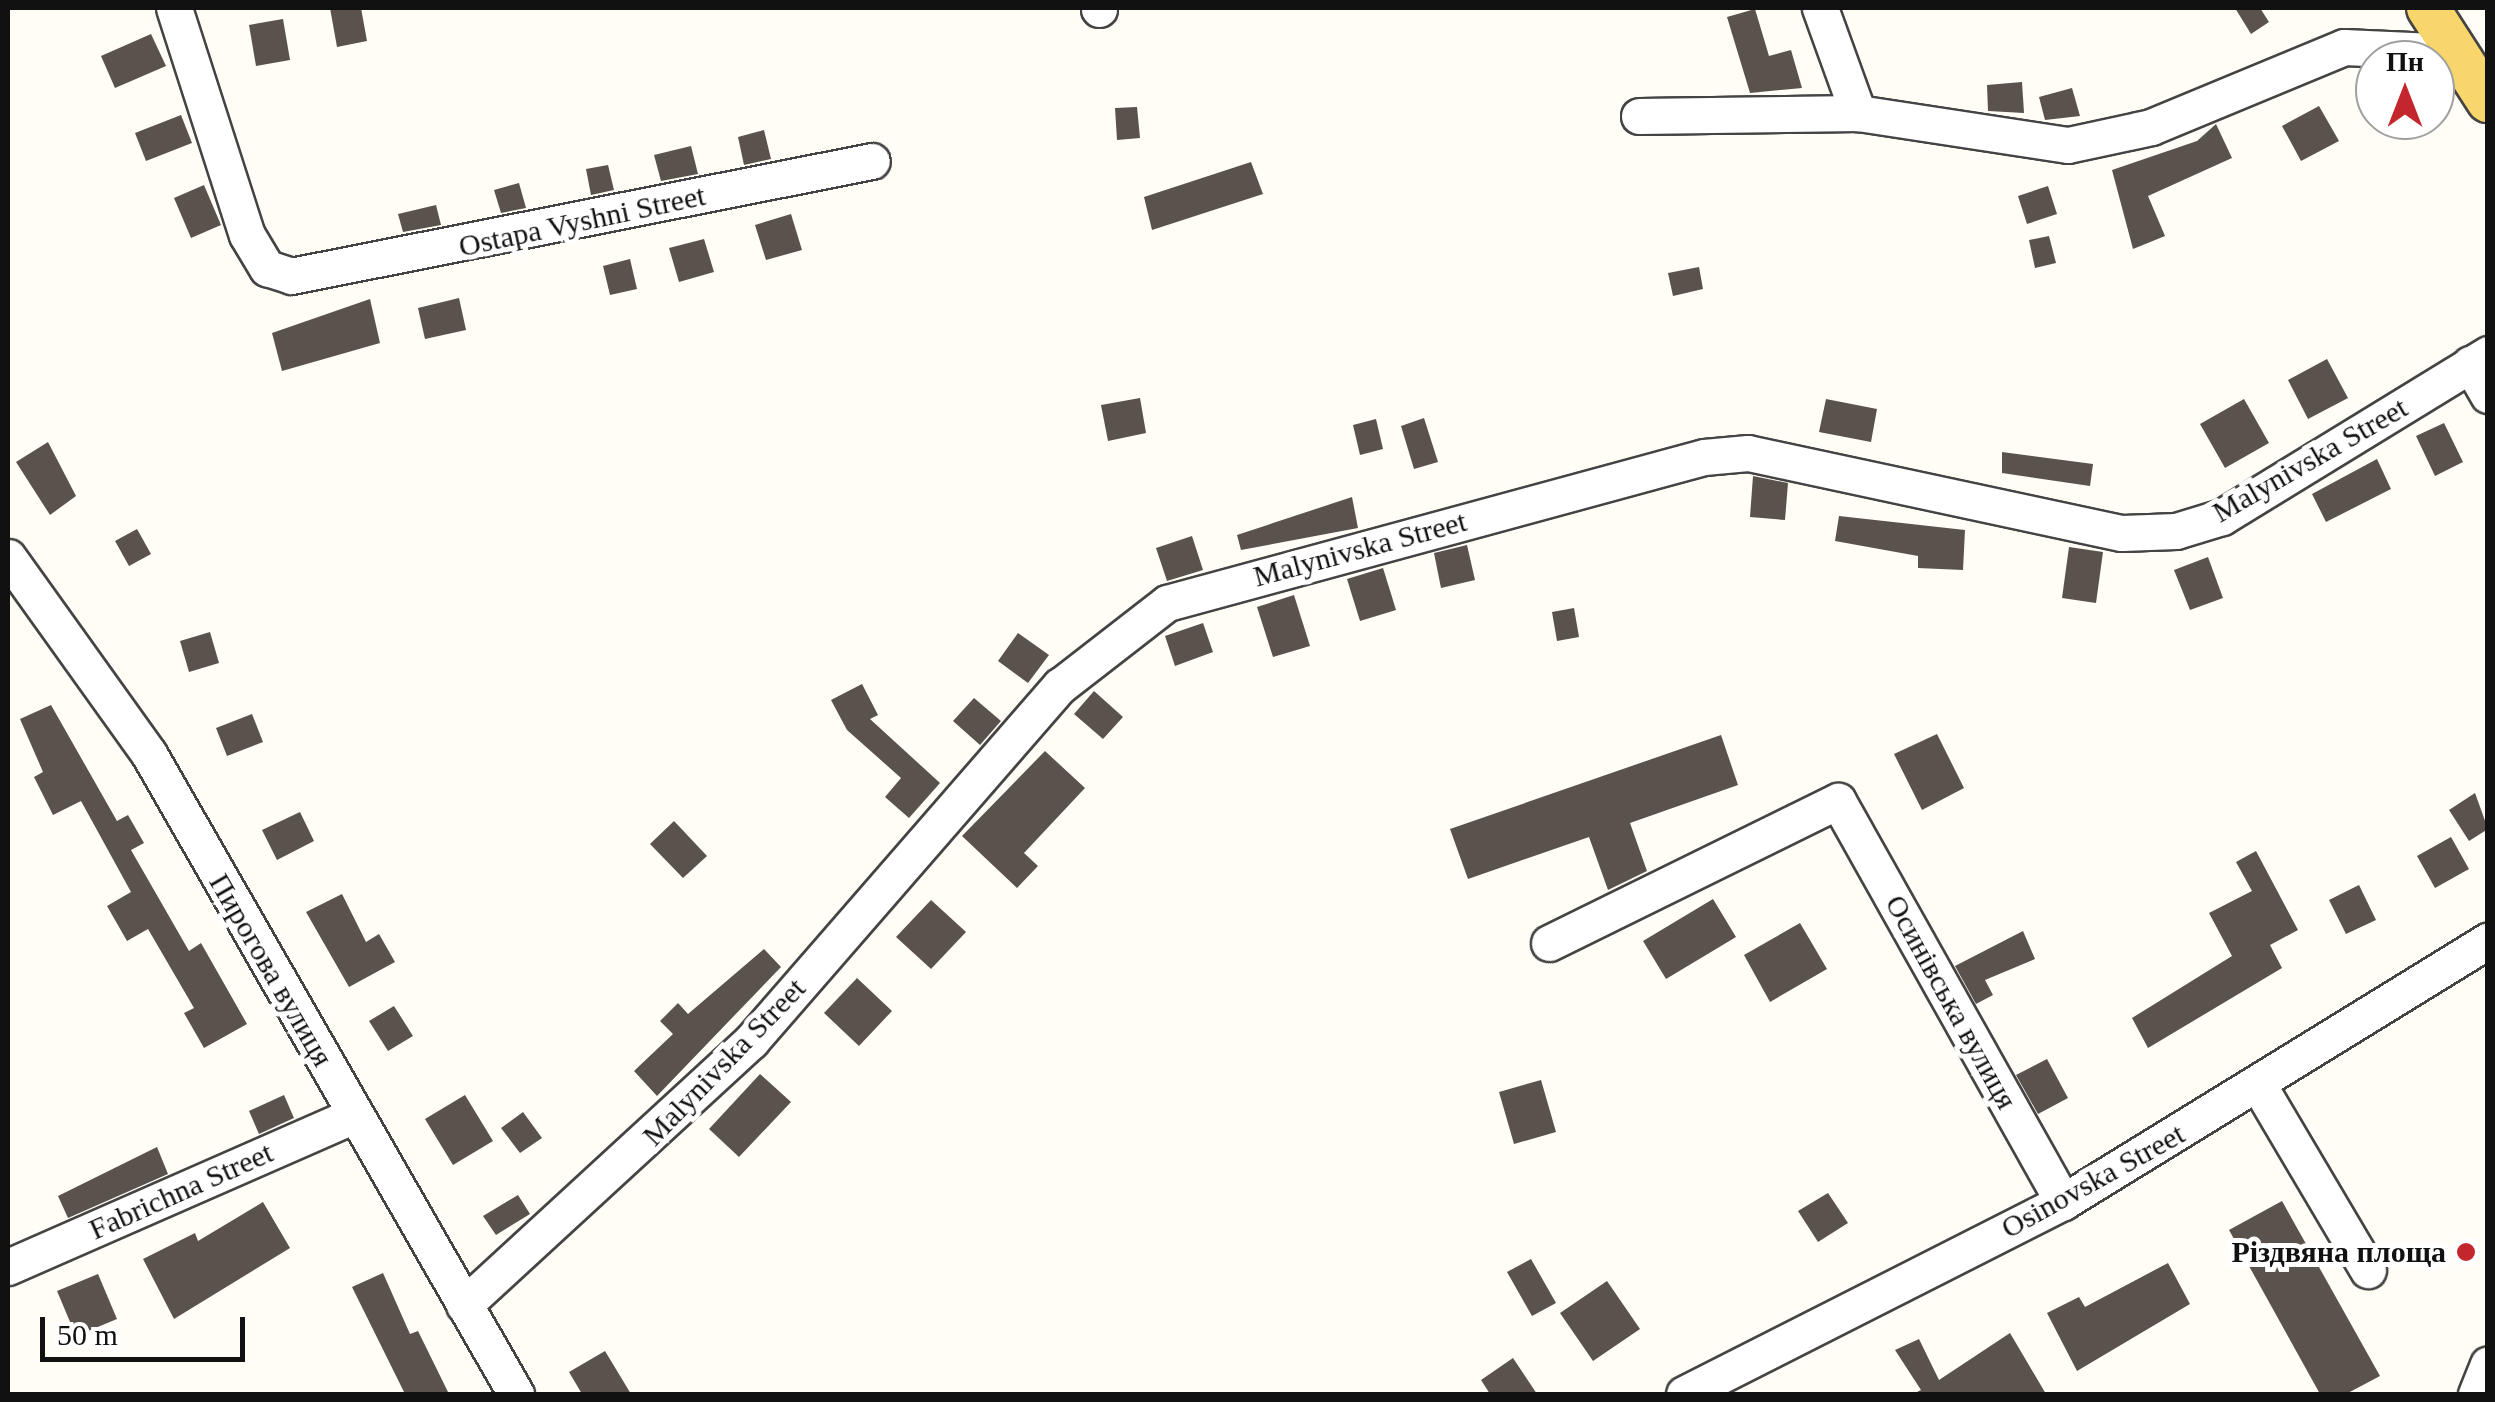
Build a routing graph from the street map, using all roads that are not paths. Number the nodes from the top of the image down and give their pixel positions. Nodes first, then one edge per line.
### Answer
1 (174, 8) edge
2 (1820, 8) edge
3 (2428, 8) edge
4 (2456, 52) junction
5 (2488, 101) edge
6 (1858, 112) junction
7 (1639, 116) dead end
8 (872, 160) dead end
9 (2479, 359) edge
10 (2488, 396) edge
11 (8, 557) edge
12 (1549, 942) dead end
13 (2483, 957) edge
14 (2259, 1086) junction
15 (355, 1115) junction
16 (2064, 1202) junction
17 (8, 1267) edge
18 (2368, 1270) dead end
19 (464, 1305) junction
20 (2488, 1364) edge
21 (516, 1394) edge
22 (1684, 1394) edge
23 (2476, 1394) edge

1 - 8 street, Ostapa Vyshni Street
2 - 6 street
3 - 4 main road
4 - 5 main road
4 - 6 street
6 - 7 street
9 - 10 street
9 - 19 street, Malynivska Street
11 - 15 street, Пирогова вулиця
12 - 16 street, Осинівська вулиця
13 - 14 street, Osinovska Street
14 - 16 street, Osinovska Street
14 - 18 street
15 - 17 street, Fabrichna Street
15 - 19 street, Пирогова вулиця
16 - 22 street, Osinovska Street
19 - 21 street, Пирогова вулиця
20 - 23 street

